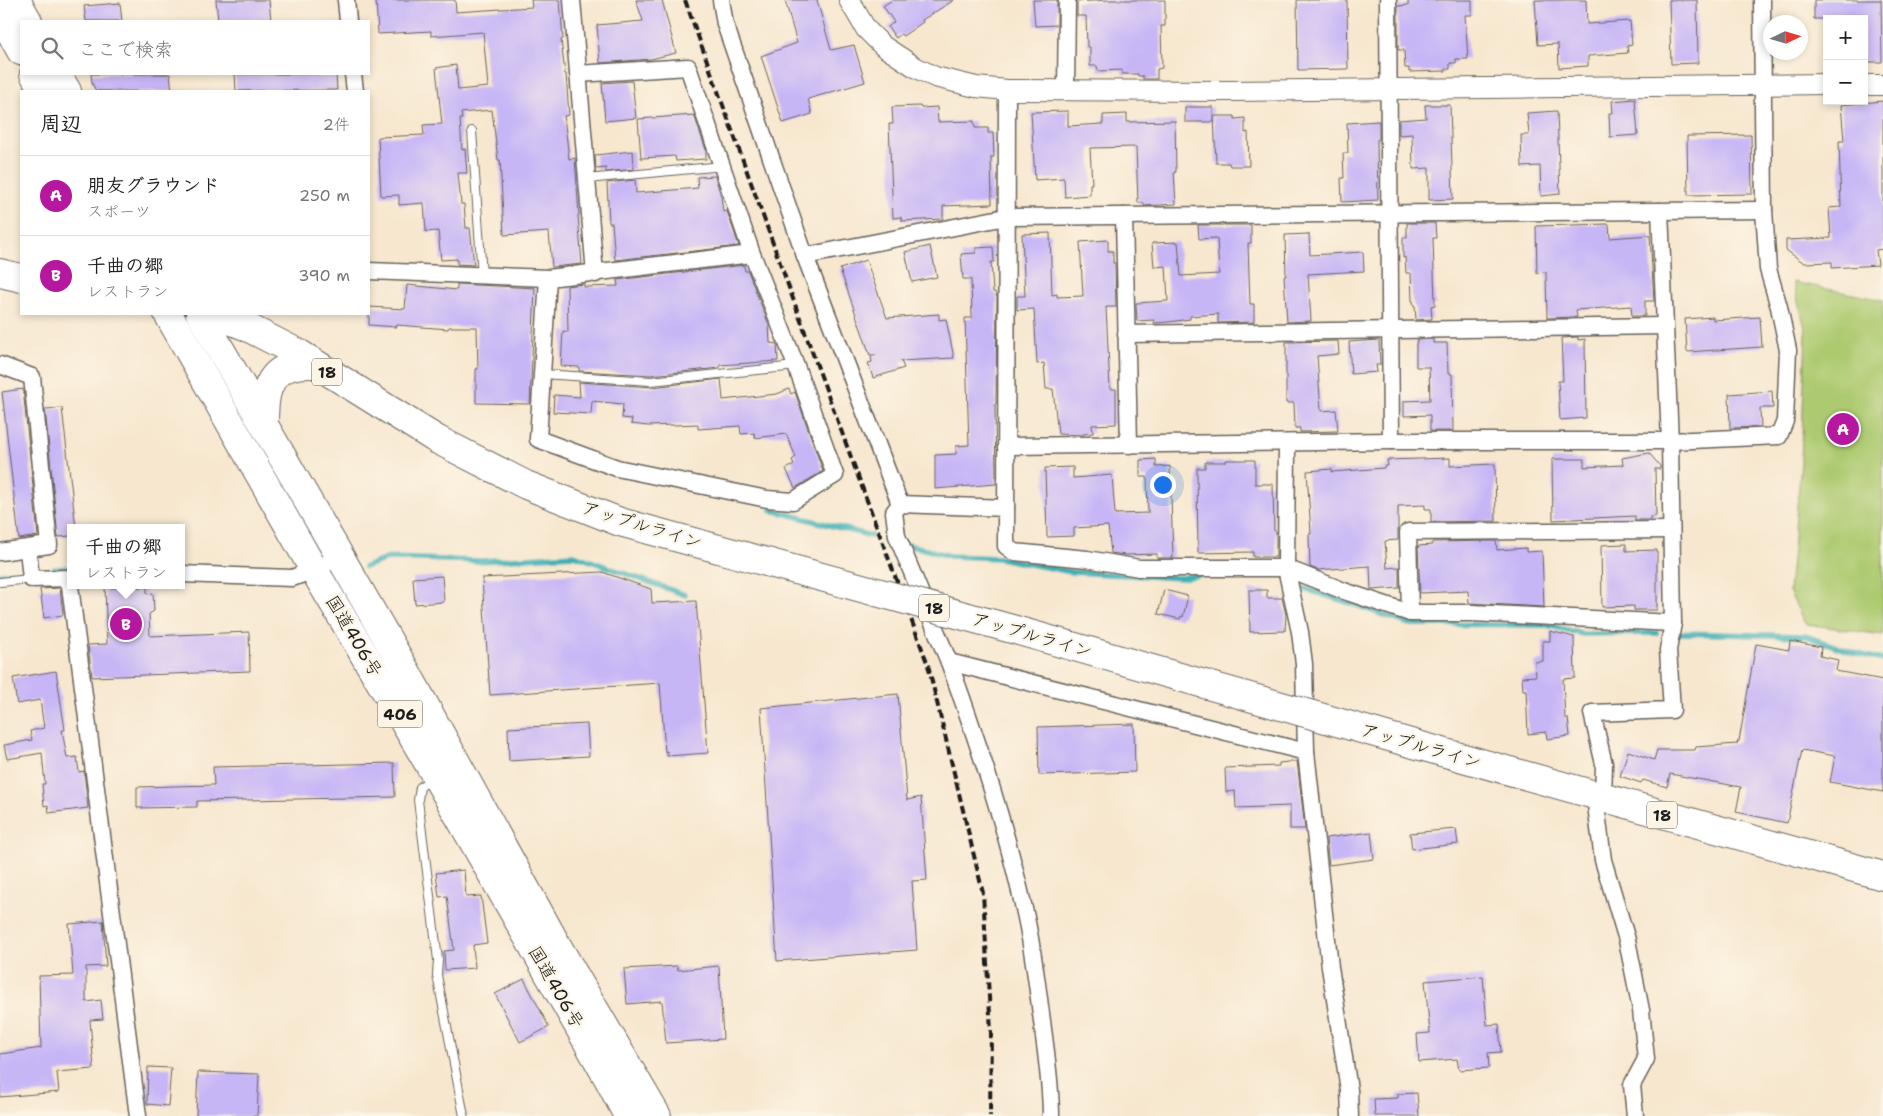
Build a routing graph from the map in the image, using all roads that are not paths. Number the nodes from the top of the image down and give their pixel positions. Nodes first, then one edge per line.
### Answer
1 (16, 0) edge
2 (346, 0) edge
3 (572, 0) edge
4 (722, 0) edge
5 (849, 0) edge
6 (1067, 0) edge
7 (1388, 0) edge
8 (1762, 0) edge
9 (0, 13) edge
10 (27, 20) edge
11 (348, 20) edge
12 (20, 50) edge
13 (578, 74) junction
14 (35, 75) edge
15 (59, 75) edge
16 (353, 75) edge
17 (1764, 84) junction
18 (1823, 84) edge
19 (1868, 84) edge
20 (1883, 85) edge
21 (1389, 88) junction
22 (43, 90) edge
23 (66, 90) edge
24 (354, 90) edge
25 (1007, 90) junction
26 (1066, 90) junction
27 (472, 131) dead end
28 (723, 166) junction
29 (587, 179) junction
30 (1764, 210) junction
31 (1660, 211) junction
32 (1389, 213) junction
33 (1124, 216) junction
34 (1006, 217) junction
35 (752, 254) junction
36 (805, 256) junction
37 (370, 271) edge
38 (0, 273) edge
39 (595, 274) junction
40 (482, 276) junction
41 (20, 278) edge
42 (548, 278) junction
43 (169, 315) edge
44 (201, 315) edge
45 (217, 315) edge
46 (264, 315) edge
47 (1664, 326) junction
48 (1390, 331) junction
49 (1126, 334) junction
50 (308, 359) junction
51 (0, 365) edge
52 (796, 366) junction
53 (542, 374) junction
54 (264, 424) junction
55 (1391, 441) junction
56 (1670, 441) junction
57 (1287, 443) junction
58 (1128, 445) junction
59 (1006, 446) junction
60 (900, 504) junction
61 (1006, 508) junction
62 (1671, 530) junction
63 (28, 548) junction
64 (0, 552) edge
65 (340, 556) junction
66 (1286, 568) junction
67 (314, 570) junction
68 (185, 574) edge
69 (67, 578) edge
70 (31, 579) junction
71 (0, 582) edge
72 (71, 589) edge
73 (1410, 614) junction
74 (1673, 623) junction
75 (948, 662) junction
76 (1306, 752) junction
77 (436, 776) junction
78 (1599, 798) junction
79 (1883, 876) edge
80 (138, 1116) edge
81 (464, 1116) edge
82 (628, 1116) edge
83 (657, 1116) edge
84 (1052, 1116) edge
85 (1350, 1116) edge
86 (1635, 1116) edge

1 - 10 highway
2 - 11 street
3 - 13 street
4 - 36 street
5 - 25 street
6 - 26 street
7 - 21 street
8 - 17 street
9 - 12 highway
13 - 28 street
13 - 29 street
14 - 22 highway
15 - 23 highway
16 - 24 street
17 - 18 street
17 - 21 street
17 - 30 street
19 - 20 street
21 - 26 street
21 - 32 street
25 - 26 street
25 - 34 street
27 - 40 lane
28 - 29 lane
28 - 35 street
29 - 39 street
30 - 31 street
30 - 56 street
31 - 32 street
31 - 47 street
32 - 33 street
32 - 48 street
33 - 34 street
33 - 49 street
34 - 36 street
34 - 59 street
35 - 39 street
35 - 52 street
36 - 60 street
37 - 40 street
38 - 41 highway
39 - 42 street
40 - 42 street
42 - 53 street
43 - 67 highway, 国道406号 / 406
44 - 54 highway, 国道406号 / 406
45 - 50 highway, アップルライン / 18
46 - 50 highway
47 - 48 street
47 - 56 street
48 - 49 street
48 - 55 street
49 - 58 street
50 - 54 highway
50 - 78 highway, アップルライン / 18, bridge
51 - 63 street
52 - 53 lane
52 - 53 street
54 - 65 highway, 国道406号 / 406
55 - 56 street
55 - 57 street
56 - 62 street
57 - 58 street
57 - 66 street
58 - 59 street
59 - 61 street
60 - 61 street
60 - 75 street
61 - 66 street
62 - 73 street
62 - 74 street
63 - 64 street
63 - 70 street
65 - 67 street
65 - 83 highway, 国道406号 / 406
66 - 73 street
66 - 76 street
67 - 68 street
67 - 77 highway, 国道406号 / 406
69 - 70 street
70 - 71 lane
72 - 80 street
73 - 74 street
74 - 78 street
75 - 76 street
75 - 84 street
76 - 85 street
77 - 81 lane
77 - 82 highway, 国道406号 / 406
78 - 79 highway, アップルライン / 18
78 - 86 street

